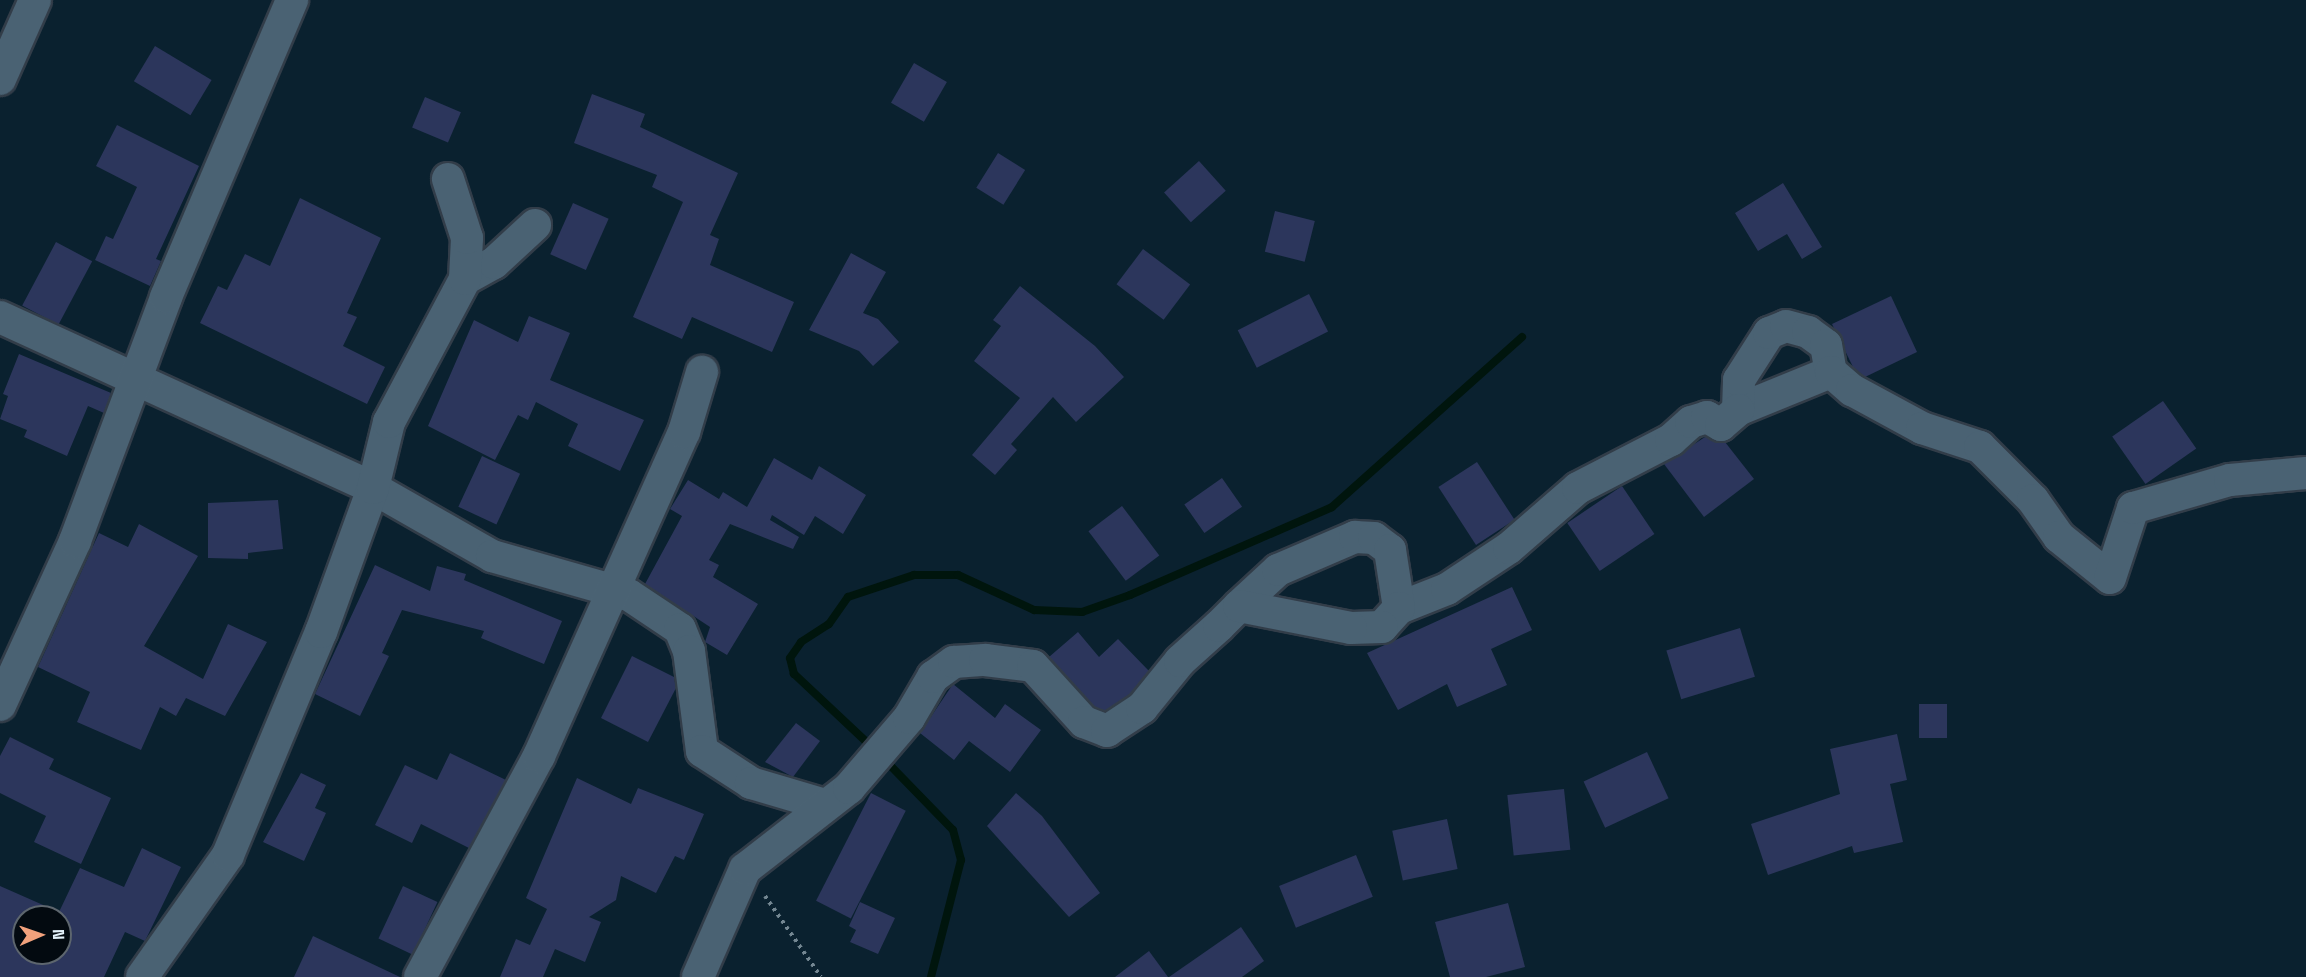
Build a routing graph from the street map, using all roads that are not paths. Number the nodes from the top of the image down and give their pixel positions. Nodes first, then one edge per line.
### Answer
1 (35, 0) edge
2 (292, 0) edge
3 (0, 79) edge
4 (448, 179) dead end
5 (535, 225) dead end
6 (465, 279) junction
7 (0, 317) edge
8 (702, 372) dead end
9 (1831, 372) junction
10 (138, 381) junction
11 (1738, 410) junction
12 (2306, 472) edge
13 (373, 488) junction
14 (610, 589) junction
15 (1239, 606) junction
16 (1399, 608) junction
17 (0, 705) edge
18 (822, 804) junction
19 (142, 977) edge
20 (420, 977) edge
21 (698, 977) edge

1 - 3 street
2 - 10 street
4 - 6 street
5 - 6 street
6 - 13 street
7 - 10 street
8 - 14 street
9 - 11 street
9 - 11 street
9 - 12 street
10 - 13 street
10 - 17 street
11 - 16 street
13 - 14 street
13 - 19 street
14 - 18 street
14 - 20 street
15 - 16 street
15 - 16 street
15 - 18 street
18 - 21 street

